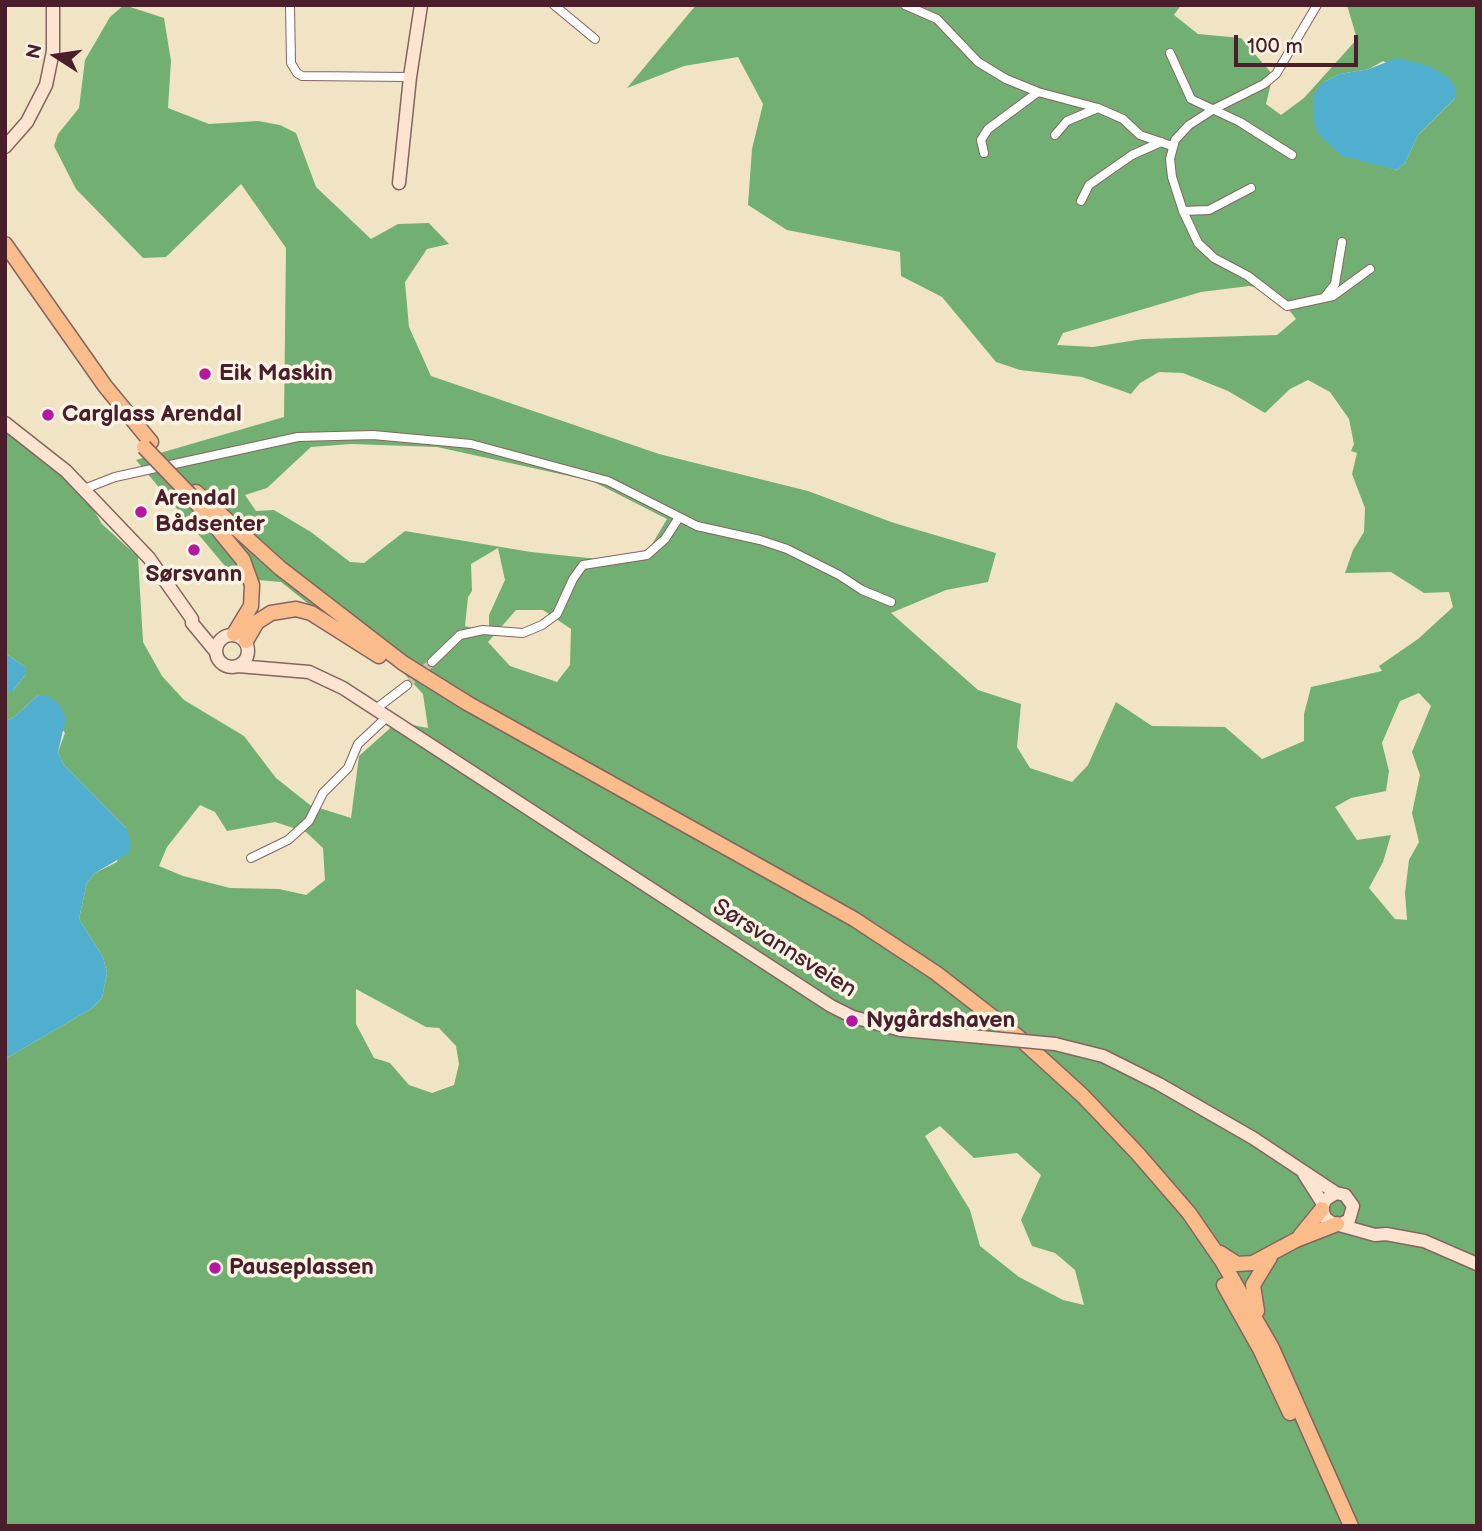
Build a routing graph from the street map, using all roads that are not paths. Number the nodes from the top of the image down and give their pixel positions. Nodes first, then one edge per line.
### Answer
1 (53, 5) edge
2 (290, 5) edge
3 (421, 5) edge
4 (554, 5) edge
5 (905, 5) edge
6 (1317, 5) edge
7 (595, 39) dead end
8 (1170, 53) dead end
9 (410, 77) junction
10 (1038, 92) junction
11 (1098, 108) junction
12 (1214, 109) junction
13 (1055, 135) dead end
14 (1161, 142) junction
15 (1172, 146) junction
16 (5, 147) edge
17 (984, 153) dead end
18 (1292, 155) dead end
19 (400, 183) dead end
20 (1251, 188) dead end
21 (1081, 201) dead end
22 (1183, 211) junction
23 (1342, 242) dead end
24 (5, 244) edge
25 (5, 259) edge
26 (1370, 269) dead end
27 (1324, 298) junction
28 (5, 423) edge
29 (148, 444) junction
30 (84, 489) junction
31 (194, 494) junction
32 (678, 519) junction
33 (891, 602) dead end
34 (192, 619) junction
35 (239, 639) junction
36 (216, 652) junction
37 (379, 656) junction
38 (432, 662) tunnel mouth
39 (238, 666) junction
40 (277, 667) junction
41 (407, 685) tunnel mouth
42 (382, 712) junction
43 (251, 858) dead end
44 (1304, 1174) junction
45 (1336, 1193) junction
46 (1353, 1206) junction
47 (1323, 1207) junction
48 (1189, 1213) junction
49 (1339, 1224) junction
50 (1386, 1234) junction
51 (1296, 1240) junction
52 (1272, 1255) junction
53 (1477, 1264) edge
54 (1272, 1348) junction
55 (1342, 1526) edge
56 (1351, 1526) edge

1 - 16 main road
2 - 9 street
3 - 9 main road
4 - 7 street
5 - 10 street
6 - 12 street
8 - 12 street
9 - 19 main road
10 - 11 street
10 - 17 street
11 - 13 street
11 - 14 street
12 - 15 street
12 - 18 street
14 - 15 street
14 - 21 street
15 - 22 street
20 - 22 street
22 - 27 street
23 - 27 street
24 - 29 highway
25 - 29 highway
26 - 27 street
28 - 30 main road, Sørsvannsveien
29 - 31 highway, bridge
30 - 32 street
30 - 34 main road, Sørsvannsveien
31 - 35 highway
31 - 37 highway
31 - 48 highway
32 - 33 street
32 - 38 street
34 - 35 main road, Sørsvannsveien
34 - 36 main road, Sørsvannsveien
35 - 36 main road
35 - 37 highway
35 - 39 main road
35 - 40 main road, Sørsvannsveien
36 - 39 main road
37 - 55 highway
39 - 40 main road, Sørsvannsveien
40 - 42 main road, Sørsvannsveien
41 - 42 street
42 - 43 street
42 - 44 main road, Sørsvannsveien, bridge
44 - 45 main road, Sørsvannsveien
44 - 47 main road, Sørsvannsveien
45 - 46 main road
45 - 47 main road
46 - 49 main road
46 - 50 main road
47 - 49 main road
47 - 51 highway
48 - 52 highway
48 - 54 highway
49 - 50 main road
49 - 51 highway
50 - 53 main road
51 - 52 highway
52 - 54 highway
54 - 56 highway

